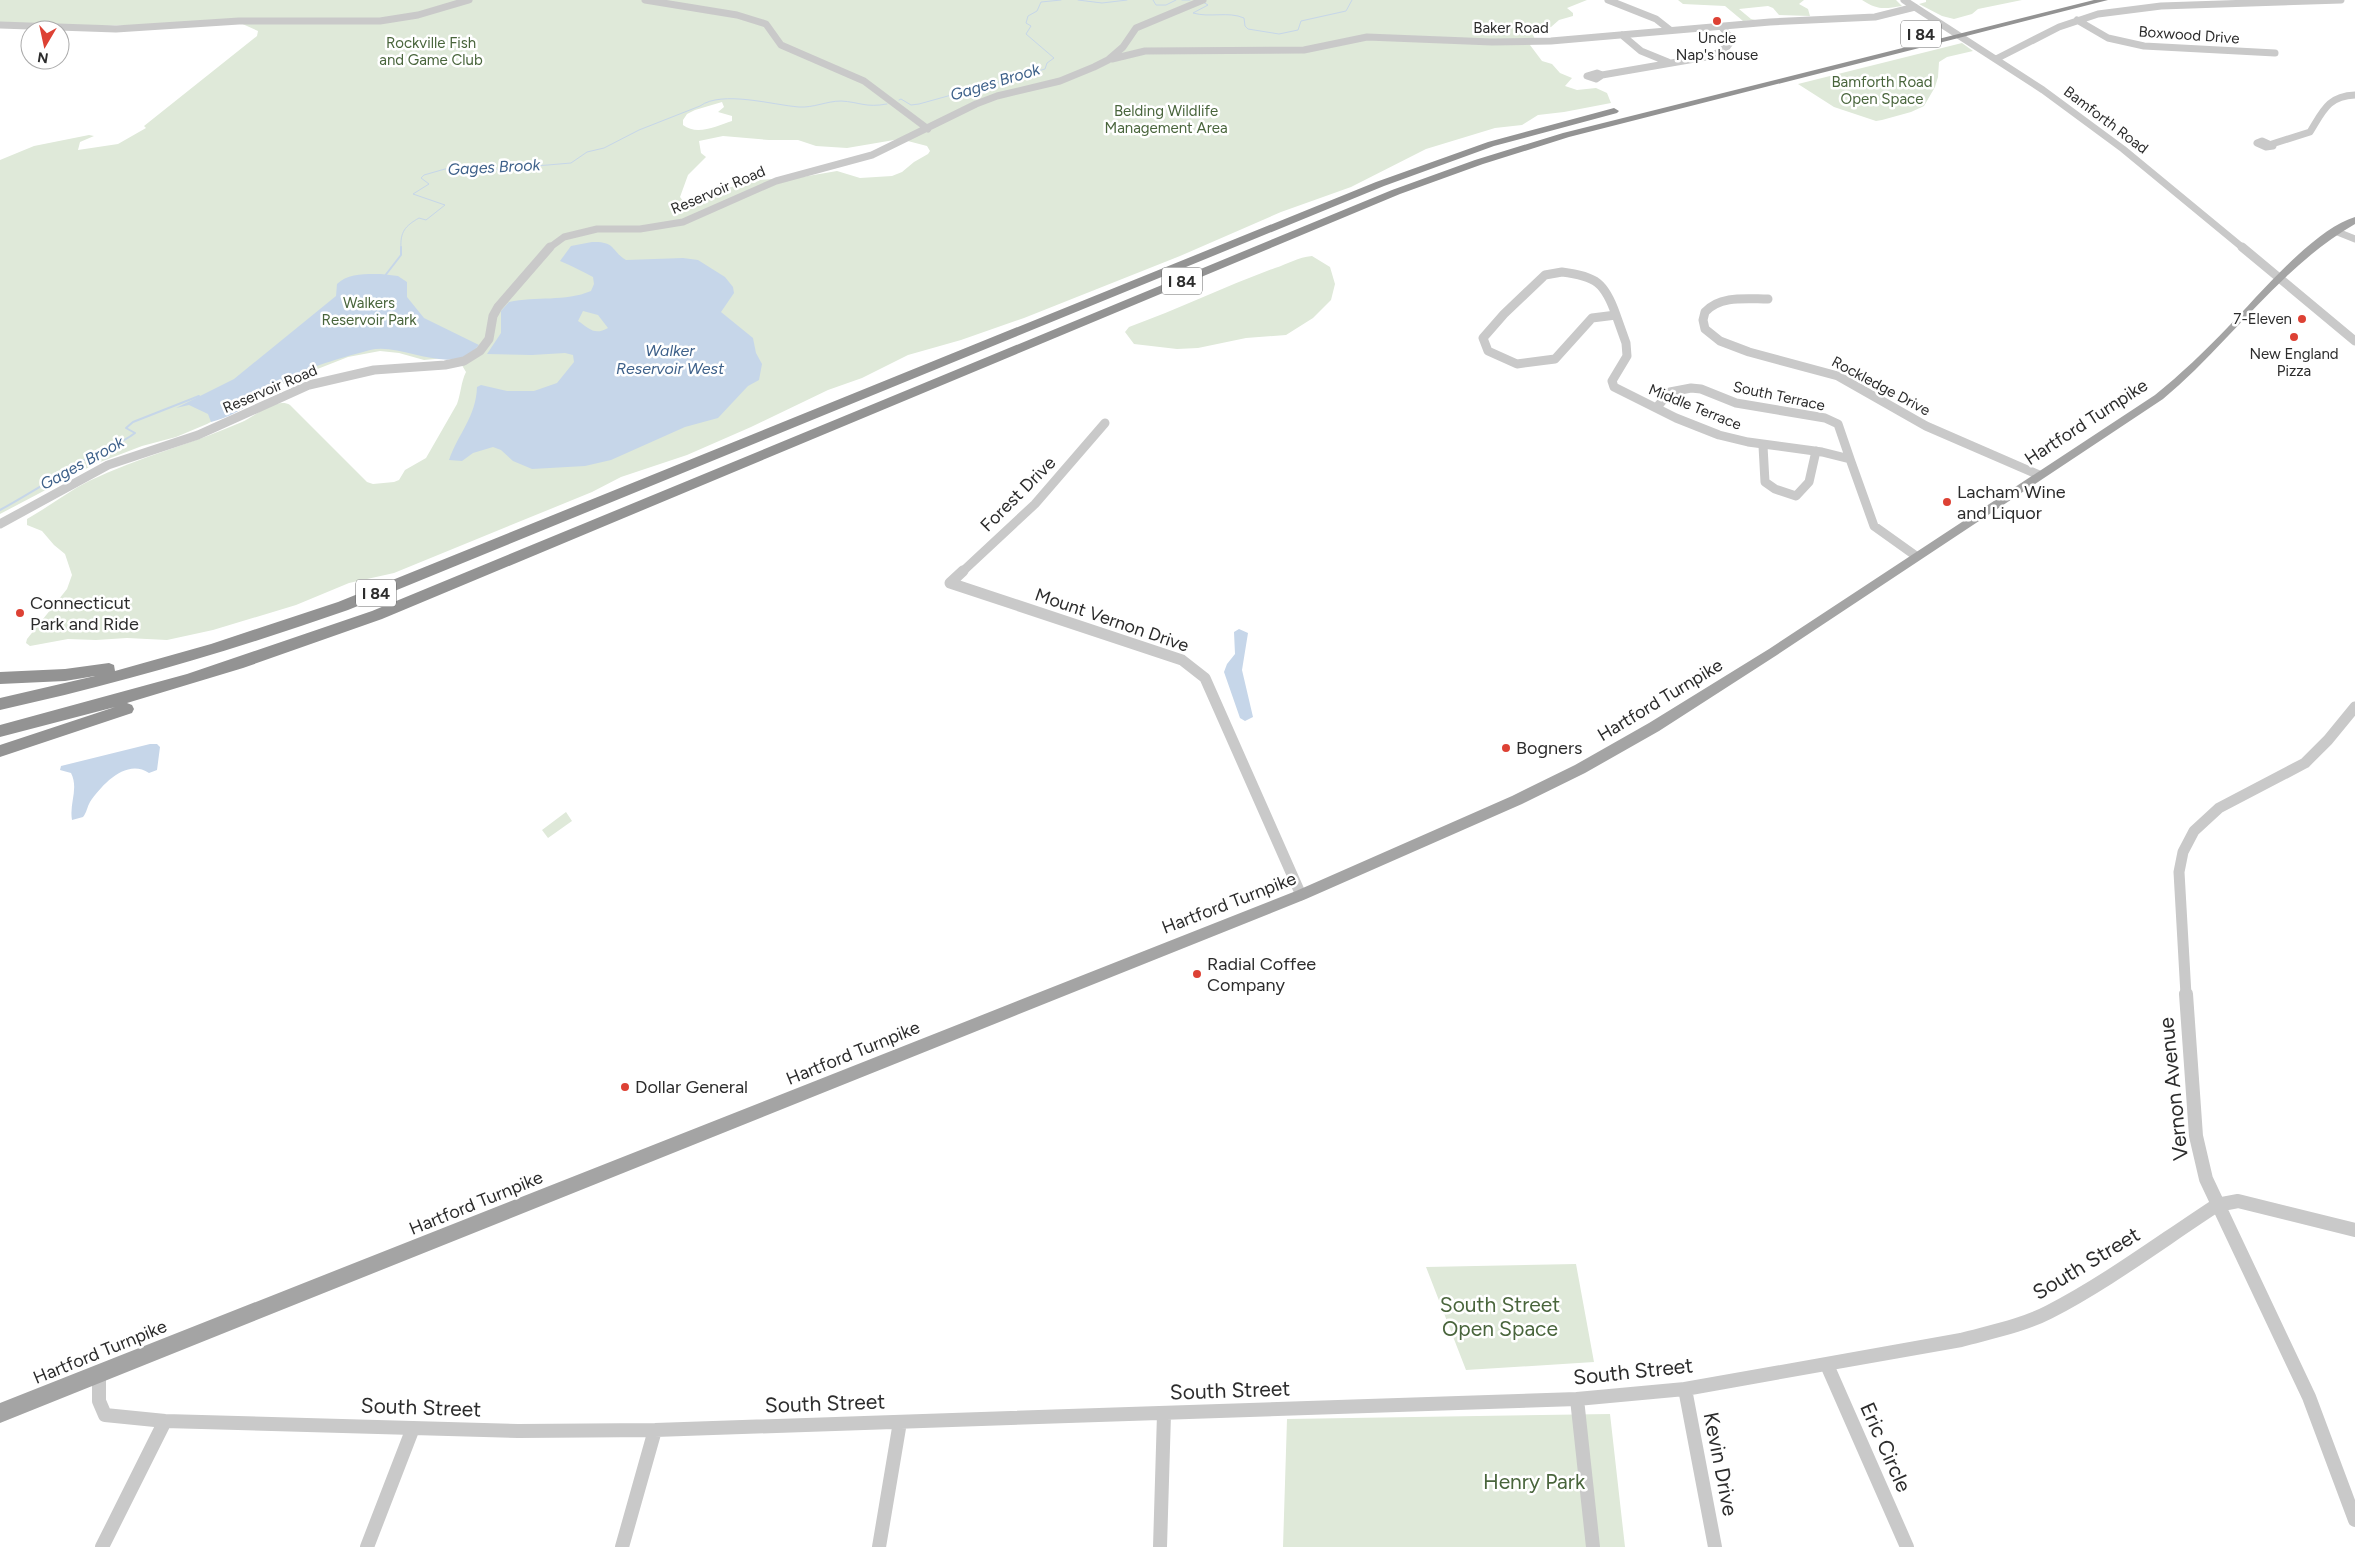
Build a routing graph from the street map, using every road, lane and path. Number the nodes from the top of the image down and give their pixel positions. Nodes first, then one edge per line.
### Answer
1 (469, 0) edge
2 (645, 0) edge
3 (1203, 0) edge
4 (1608, 0) edge
5 (1904, 0) edge
6 (2104, 0) edge
7 (2341, 0) edge
8 (1915, 7) junction
9 (2077, 20) junction
10 (1962, 24) dead end
11 (0, 25) edge
12 (1721, 26) junction
13 (1670, 30) junction
14 (1935, 31) dead end
15 (1622, 35) junction
16 (2275, 53) dead end
17 (1996, 59) junction
18 (1108, 60) junction
19 (1668, 62) junction
20 (1781, 70) dead end
21 (1602, 75) dead end
22 (2355, 95) edge
23 (928, 129) junction
24 (2272, 144) dead end
25 (2355, 220) edge
26 (2335, 231) junction
27 (2355, 239) edge
28 (2278, 279) junction
29 (1768, 298) dead end
30 (1616, 315) junction
31 (2355, 341) edge
32 (1657, 407) junction
33 (1105, 423) dead end
34 (1763, 446) junction
35 (1816, 451) junction
36 (1850, 458) junction
37 (2039, 475) junction
38 (0, 524) edge
39 (1916, 556) junction
40 (950, 584) joint
41 (288, 648) junction
42 (211, 649) junction
43 (0, 678) edge
44 (0, 704) edge
45 (2355, 706) edge
46 (0, 731) edge
47 (0, 752) edge
48 (1301, 896) junction
49 (2217, 1205) junction
50 (2355, 1230) edge
51 (1826, 1365) junction
52 (99, 1373) junction
53 (1685, 1389) junction
54 (1577, 1399) junction
55 (0, 1413) edge
56 (1164, 1414) junction
57 (165, 1421) junction
58 (900, 1422) junction
59 (413, 1428) junction
60 (655, 1430) junction
61 (2355, 1520) edge
62 (102, 1547) edge
63 (367, 1547) edge
64 (622, 1547) edge
65 (879, 1547) edge
66 (1160, 1547) edge
67 (1593, 1547) edge
68 (1715, 1547) edge
69 (1907, 1547) edge

1 - 11 street
2 - 23 street
3 - 18 street, Reservoir Road
4 - 13 street
5 - 8 street, Bamforth Road
6 - 41 highway, I 84
7 - 9 street
8 - 12 street, Baker Road
8 - 17 street, Bamforth Road
9 - 16 street, Boxwood Drive
9 - 17 street
10 - 14 highway, I 84
12 - 13 street, Baker Road
12 - 19 street
13 - 15 street, Baker Road
15 - 18 street, Baker Road
15 - 19 street
17 - 28 street, Bamforth Road
18 - 23 street, Reservoir Road
19 - 21 street
20 - 42 highway, I 84
22 - 24 street
23 - 38 street, Reservoir Road
25 - 26 main road, Hartford Turnpike
26 - 27 street
26 - 28 main road, Hartford Turnpike
28 - 31 street
28 - 37 main road, Hartford Turnpike
29 - 37 street, Rockledge Drive
30 - 30 street
30 - 32 street, Middle Terrace
32 - 34 street, Middle Terrace
32 - 36 street, South Terrace
33 - 40 street, Forest Drive
34 - 35 street, Middle Terrace
34 - 35 street
35 - 36 street, Middle Terrace
36 - 39 street, South Terrace
37 - 39 main road, Hartford Turnpike
39 - 48 main road, Hartford Turnpike
40 - 48 street, Mount Vernon Drive
41 - 46 highway, I 84
41 - 47 highway
42 - 43 highway
42 - 44 highway, I 84
45 - 49 street, Vernon Avenue
48 - 52 main road, Hartford Turnpike
49 - 50 street, South Street
49 - 51 street, South Street
49 - 61 street, Vernon Avenue
51 - 53 street, South Street
51 - 69 street, Eric Circle
52 - 55 main road, Hartford Turnpike
52 - 57 street, South Street
53 - 54 street, South Street
53 - 68 street, Kevin Drive
54 - 56 street, South Street
54 - 67 street
56 - 58 street, South Street
56 - 66 street
57 - 59 street, South Street
57 - 62 street
58 - 60 street, South Street
58 - 65 street
59 - 60 street, South Street
59 - 63 street
60 - 64 street

